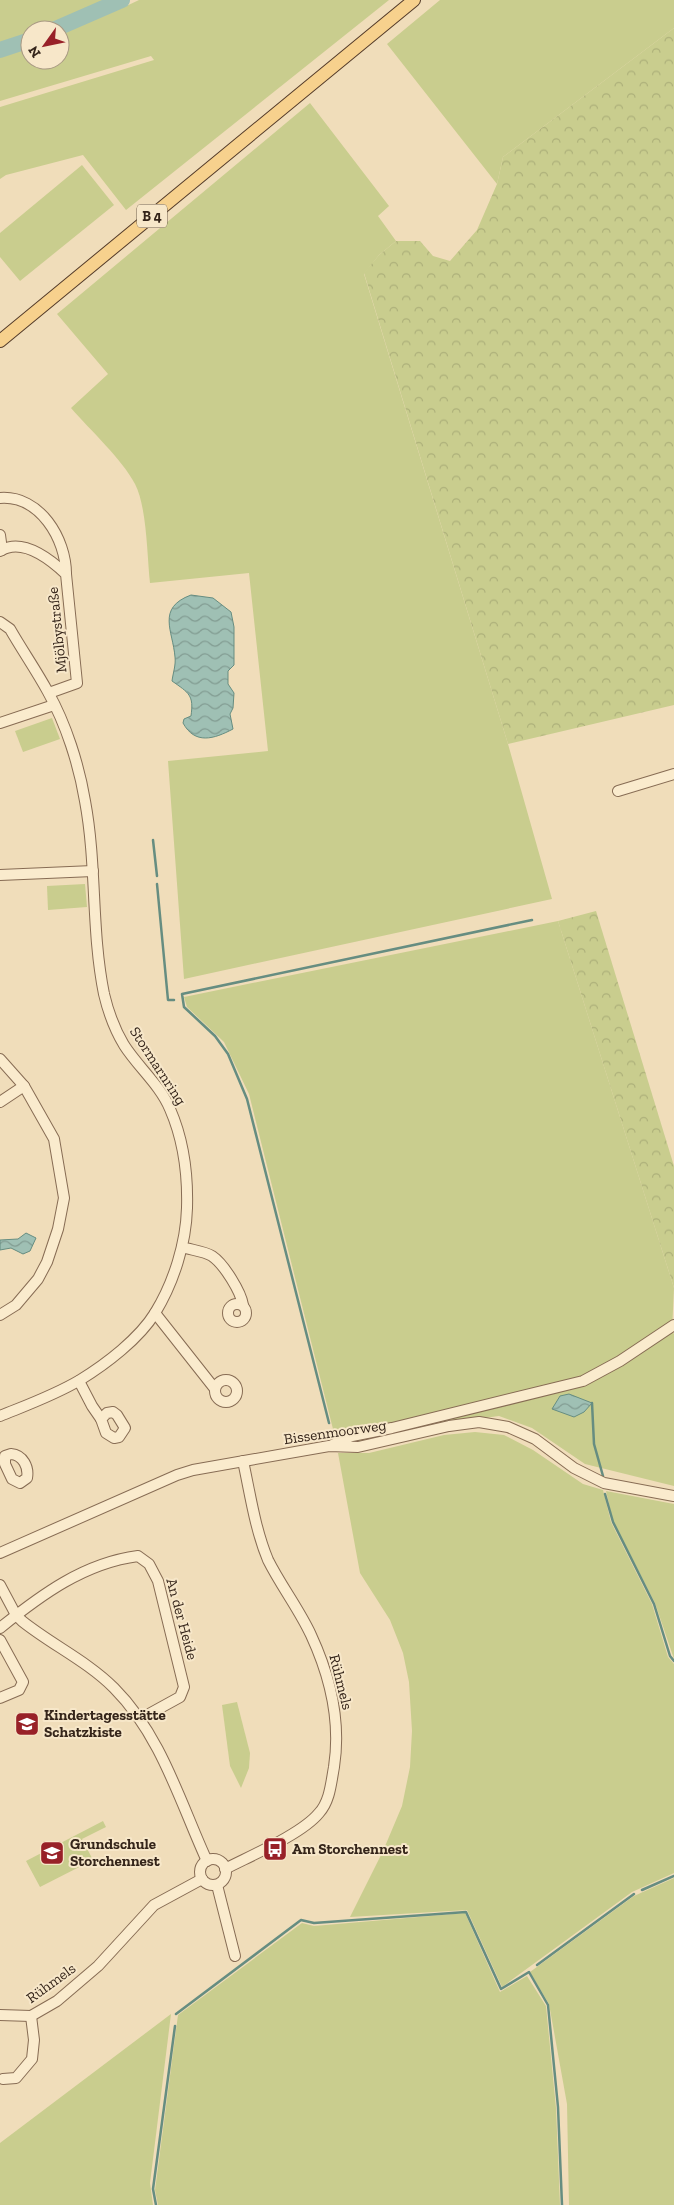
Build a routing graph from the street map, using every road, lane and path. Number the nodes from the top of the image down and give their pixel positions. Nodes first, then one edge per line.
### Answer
1 (414, 0) edge
2 (0, 341) edge
3 (0, 498) edge
4 (0, 535) edge
5 (1, 550) edge
6 (66, 574) junction
7 (0, 622) edge
8 (49, 693) junction
9 (54, 705) junction
10 (3, 722) edge
11 (674, 774) edge
12 (618, 791) dead end
13 (93, 872) junction
14 (0, 875) edge
15 (0, 1059) edge
16 (24, 1086) junction
17 (0, 1102) edge
18 (182, 1247) junction
19 (243, 1305) dead end
20 (155, 1313) junction
21 (0, 1315) edge
22 (674, 1325) edge
23 (79, 1381) junction
24 (215, 1389) dead end
25 (0, 1416) edge
26 (101, 1419) dead end
27 (328, 1446) junction
28 (243, 1461) junction
29 (674, 1496) edge
30 (0, 1554) edge
31 (0, 1585) edge
32 (16, 1615) junction
33 (0, 1628) edge
34 (0, 1640) edge
35 (0, 1698) edge
36 (140, 1719) junction
37 (208, 1861) junction
38 (225, 1868) junction
39 (202, 1879) junction
40 (217, 1885) junction
41 (235, 1956) dead end
42 (0, 2015) edge
43 (31, 2016) junction
44 (1, 2080) edge

1 - 2 main road, B 4
3 - 6 street, Mjölbystraße
4 - 5 street, Mjölbystraße
5 - 6 street, Mjölbystraße
6 - 8 street, Mjölbystraße
7 - 8 street, Stormarnring
8 - 9 street, Stormarnring
9 - 10 street
9 - 13 street, Stormarnring
11 - 12 street
13 - 14 street
13 - 18 street, Stormarnring
15 - 16 street
16 - 17 street
16 - 21 street
18 - 19 street
18 - 20 street, Stormarnring
20 - 23 street, Stormarnring
20 - 24 street
22 - 27 street
23 - 25 street, Stormarnring
23 - 26 street
27 - 28 street, Bissenmoorweg
27 - 29 street, Bissenmoorweg
28 - 30 street, Bissenmoorweg
28 - 38 street, Rühmels
31 - 32 street
32 - 33 street
32 - 36 street
32 - 36 street, An der Heide
34 - 35 street
36 - 37 street
37 - 38 street
37 - 39 street
38 - 40 street
39 - 40 street
39 - 43 street, Rühmels
40 - 41 street
42 - 43 street, Rühmels
43 - 44 street, Rühmels

